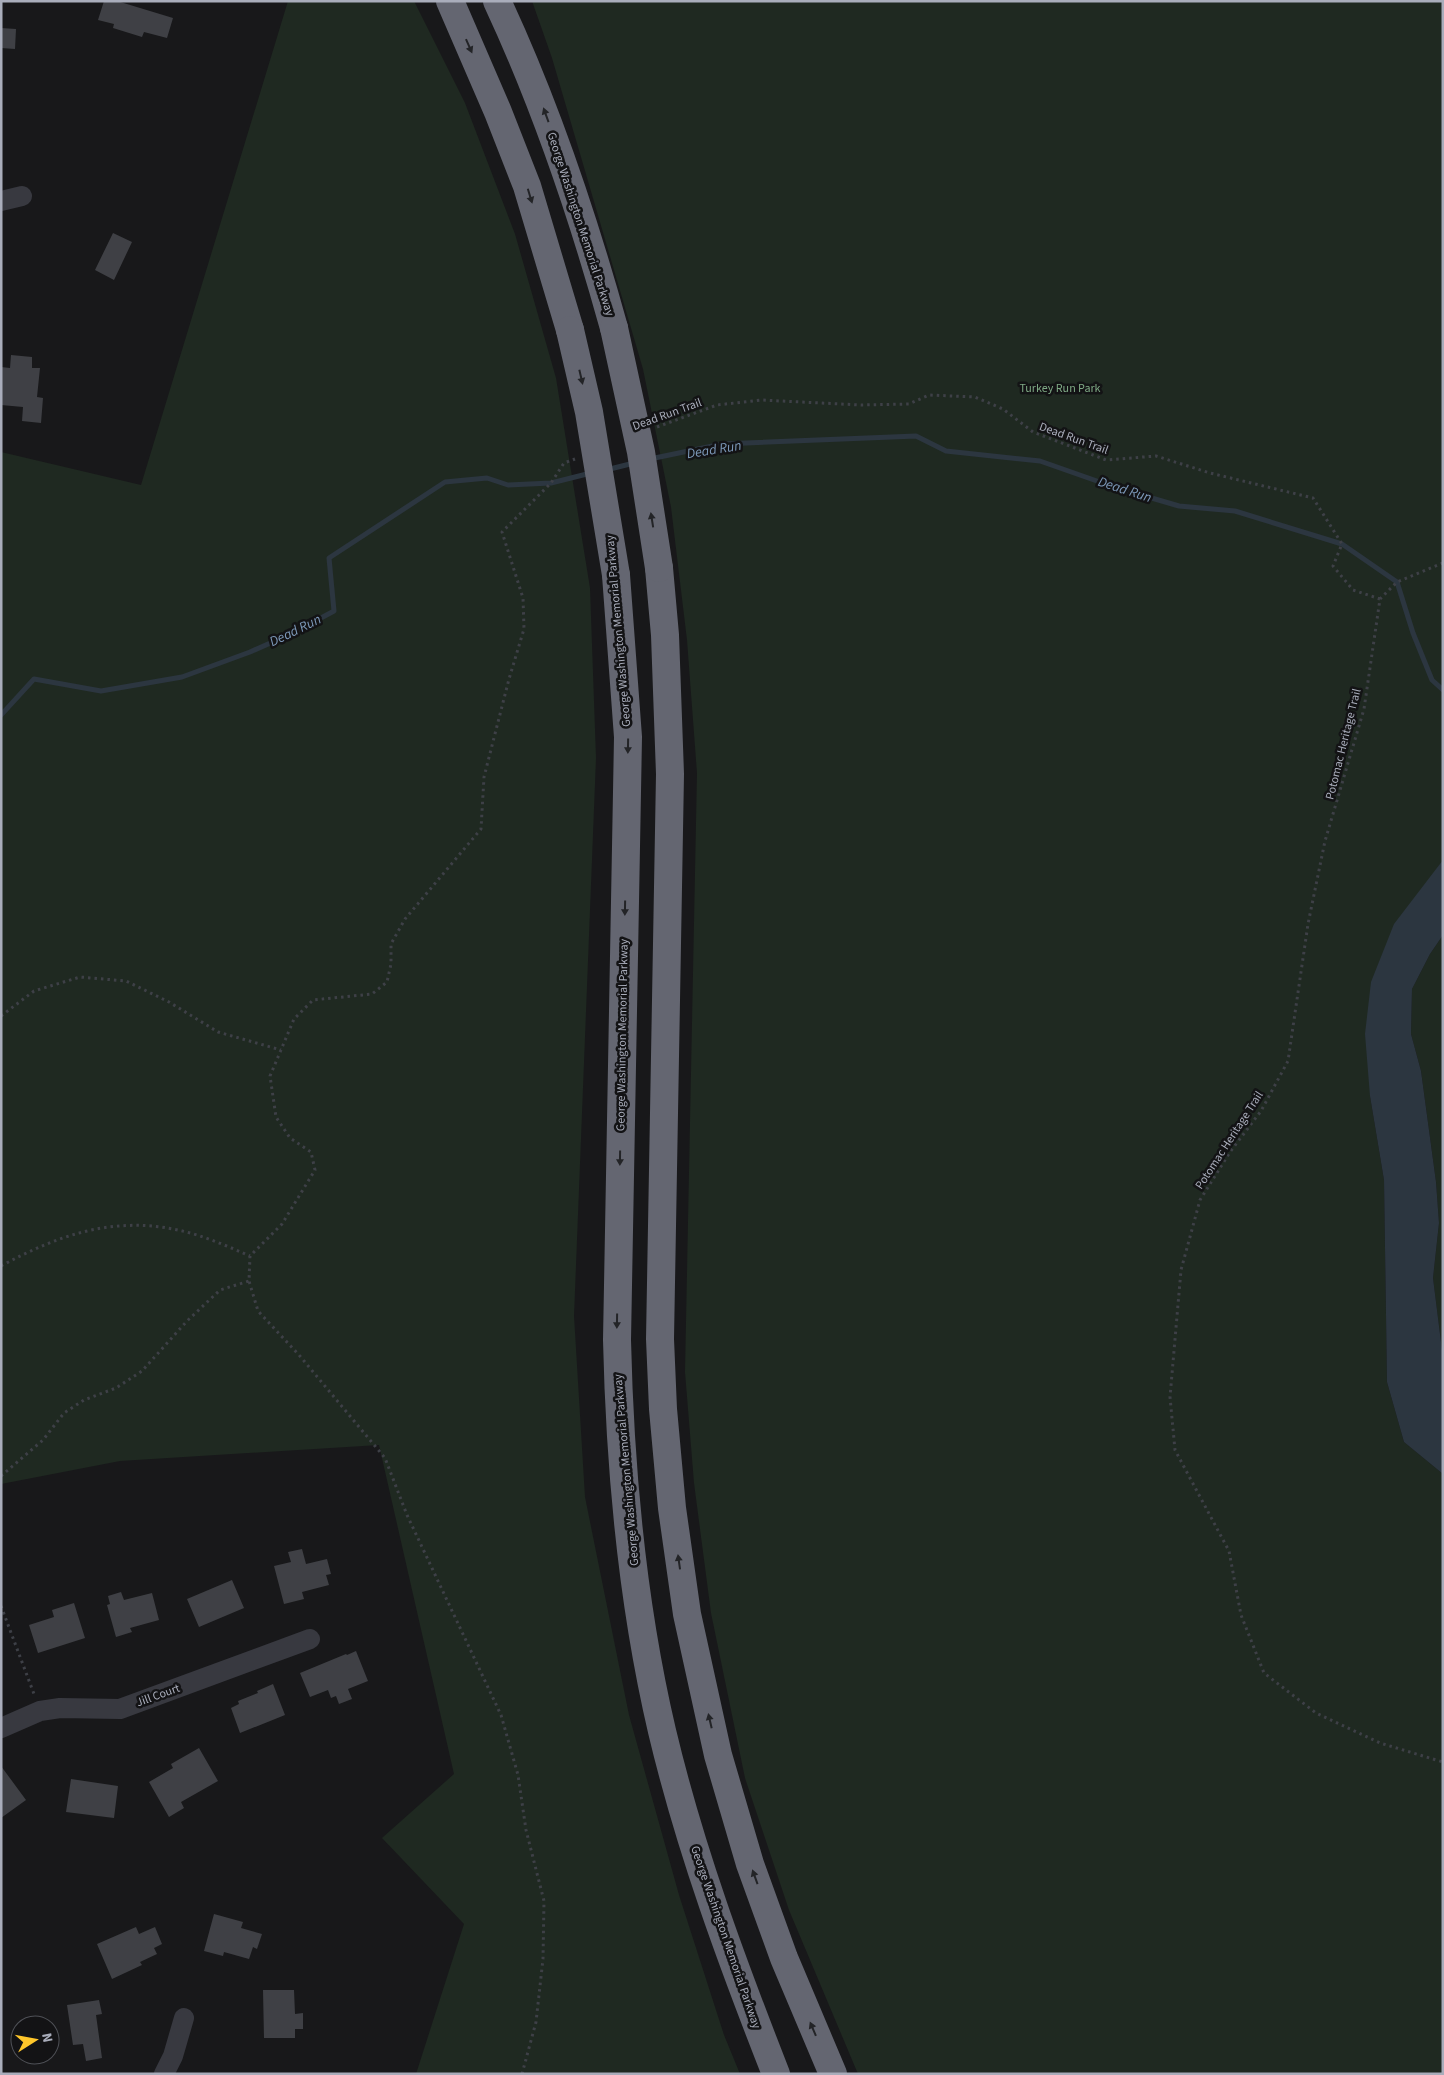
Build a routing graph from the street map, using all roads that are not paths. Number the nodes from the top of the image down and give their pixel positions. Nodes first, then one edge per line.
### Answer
1 (450, 1) edge
2 (497, 1) edge
3 (506, 1) edge
4 (524, 59) junction
5 (22, 196) dead end
6 (1, 201) edge
7 (310, 1639) dead end
8 (1, 1728) edge
9 (184, 2018) dead end
10 (164, 2074) edge
11 (776, 2074) edge
12 (833, 2074) edge

1 -> 11 highway, George Washington Memorial Parkway, bridge
2 - 4 highway
3 - 4 highway
12 -> 4 highway, George Washington Memorial Parkway, bridge
5 - 6 street
7 - 8 street, Jill Court
9 - 10 street

